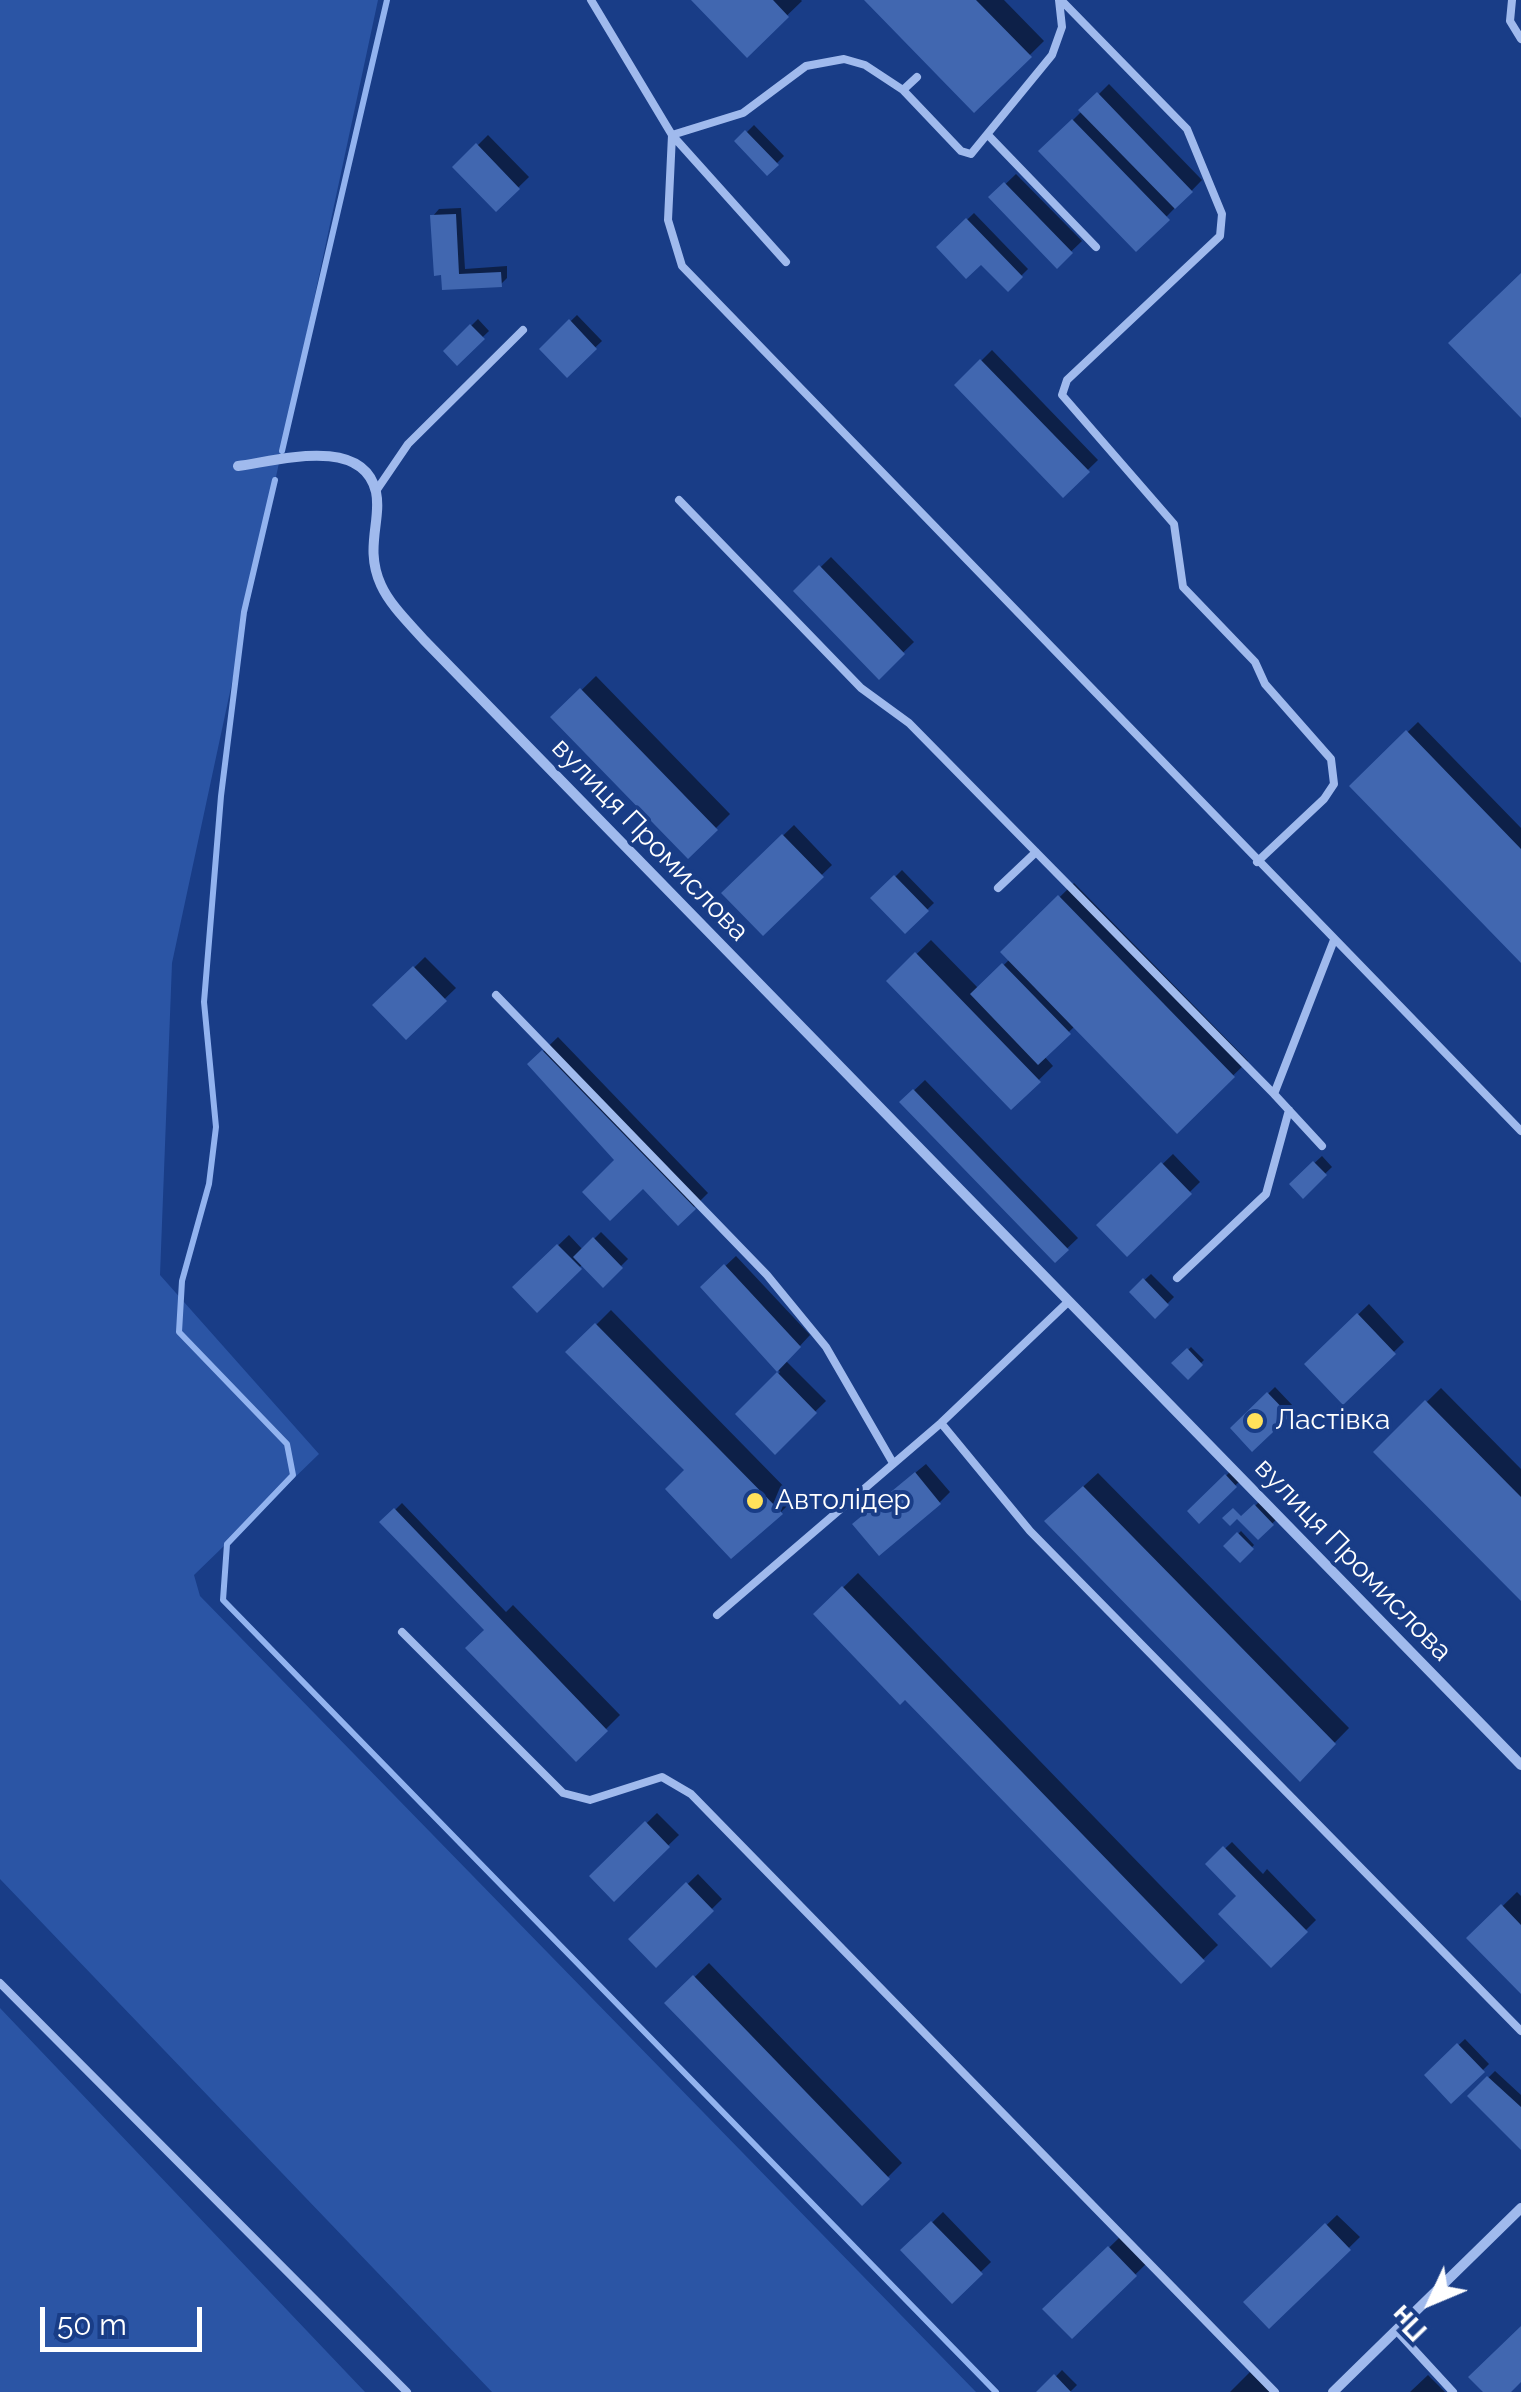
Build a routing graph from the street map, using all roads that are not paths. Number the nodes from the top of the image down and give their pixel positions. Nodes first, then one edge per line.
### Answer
1 (591, 0) edge
2 (1060, 0) edge
3 (1512, 0) edge
4 (1521, 39) edge
5 (917, 77) dead end
6 (903, 90) junction
7 (672, 135) junction
8 (989, 136) junction
9 (1096, 247) dead end
10 (786, 262) dead end
11 (523, 330) dead end
12 (238, 466) dead end
13 (376, 491) junction
14 (679, 500) dead end
15 (1036, 852) junction
16 (1258, 862) junction
17 (998, 888) dead end
18 (1334, 940) junction
19 (496, 995) dead end
20 (1274, 1094) junction
21 (1289, 1110) junction
22 (1521, 1131) edge
23 (1322, 1146) dead end
24 (1177, 1278) dead end
25 (1068, 1300) junction
26 (941, 1423) junction
27 (893, 1463) junction
28 (716, 1616) dead end
29 (402, 1632) dead end
30 (1521, 1764) edge
31 (0, 1983) edge
32 (1521, 2031) edge
33 (1521, 2208) edge
34 (1396, 2330) junction
35 (408, 2392) edge
36 (1275, 2392) edge
37 (1332, 2392) edge
38 (1453, 2392) edge

1 - 7 lane
2 - 8 lane
2 - 16 lane
3 - 4 lane
5 - 6 lane
6 - 7 lane
6 - 8 lane
7 - 10 lane
7 - 16 lane
8 - 9 lane
11 - 13 lane
12 - 13 street
13 - 25 street, вулиця Промислова
14 - 15 lane
15 - 17 lane
15 - 20 lane
16 - 18 lane
18 - 20 lane
18 - 22 lane
19 - 27 lane
20 - 21 lane
21 - 23 lane
21 - 24 lane
25 - 26 lane
25 - 30 street, вулиця Промислова
26 - 27 lane
26 - 32 lane
27 - 28 lane
29 - 36 lane
31 - 35 lane
33 - 34 street
34 - 37 street
34 - 38 lane

